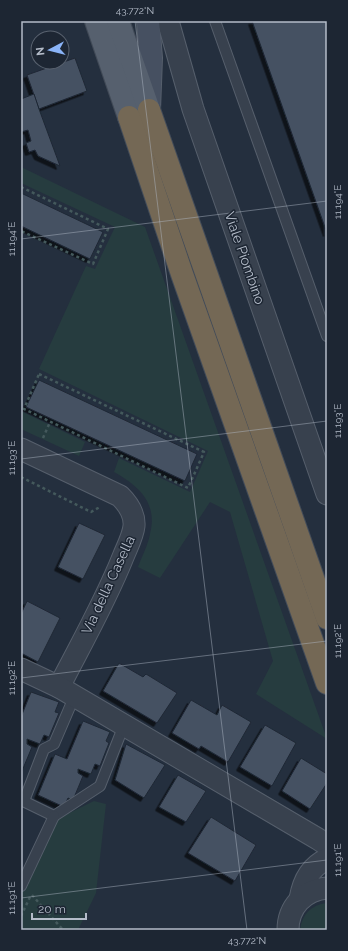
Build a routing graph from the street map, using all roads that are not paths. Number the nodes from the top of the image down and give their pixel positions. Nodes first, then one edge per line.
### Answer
1 (96, 21) edge
2 (118, 21) edge
3 (148, 21) edge
4 (168, 21) edge
5 (215, 21) edge
6 (139, 114) junction
7 (327, 336) edge
8 (21, 449) edge
9 (327, 494) edge
10 (326, 616) edge
11 (21, 669) edge
12 (327, 683) edge
13 (67, 691) junction
14 (124, 725) junction
15 (22, 801) edge
16 (54, 816) junction
17 (327, 845) edge
18 (327, 859) edge
19 (21, 885) edge
20 (327, 888) edge
21 (300, 899) junction
22 (288, 930) edge

1 - 6 main road
2 - 6 main road
3 - 6 street
4 - 9 street, Viale Piombino
5 - 7 lane
6 - 10 highway
6 - 12 highway
8 - 13 street, Via della Casella
11 - 13 street
13 - 14 street
13 - 15 lane
14 - 16 lane
14 - 17 street
15 - 16 lane
16 - 19 lane
18 - 21 street
20 - 21 street
21 - 22 street

